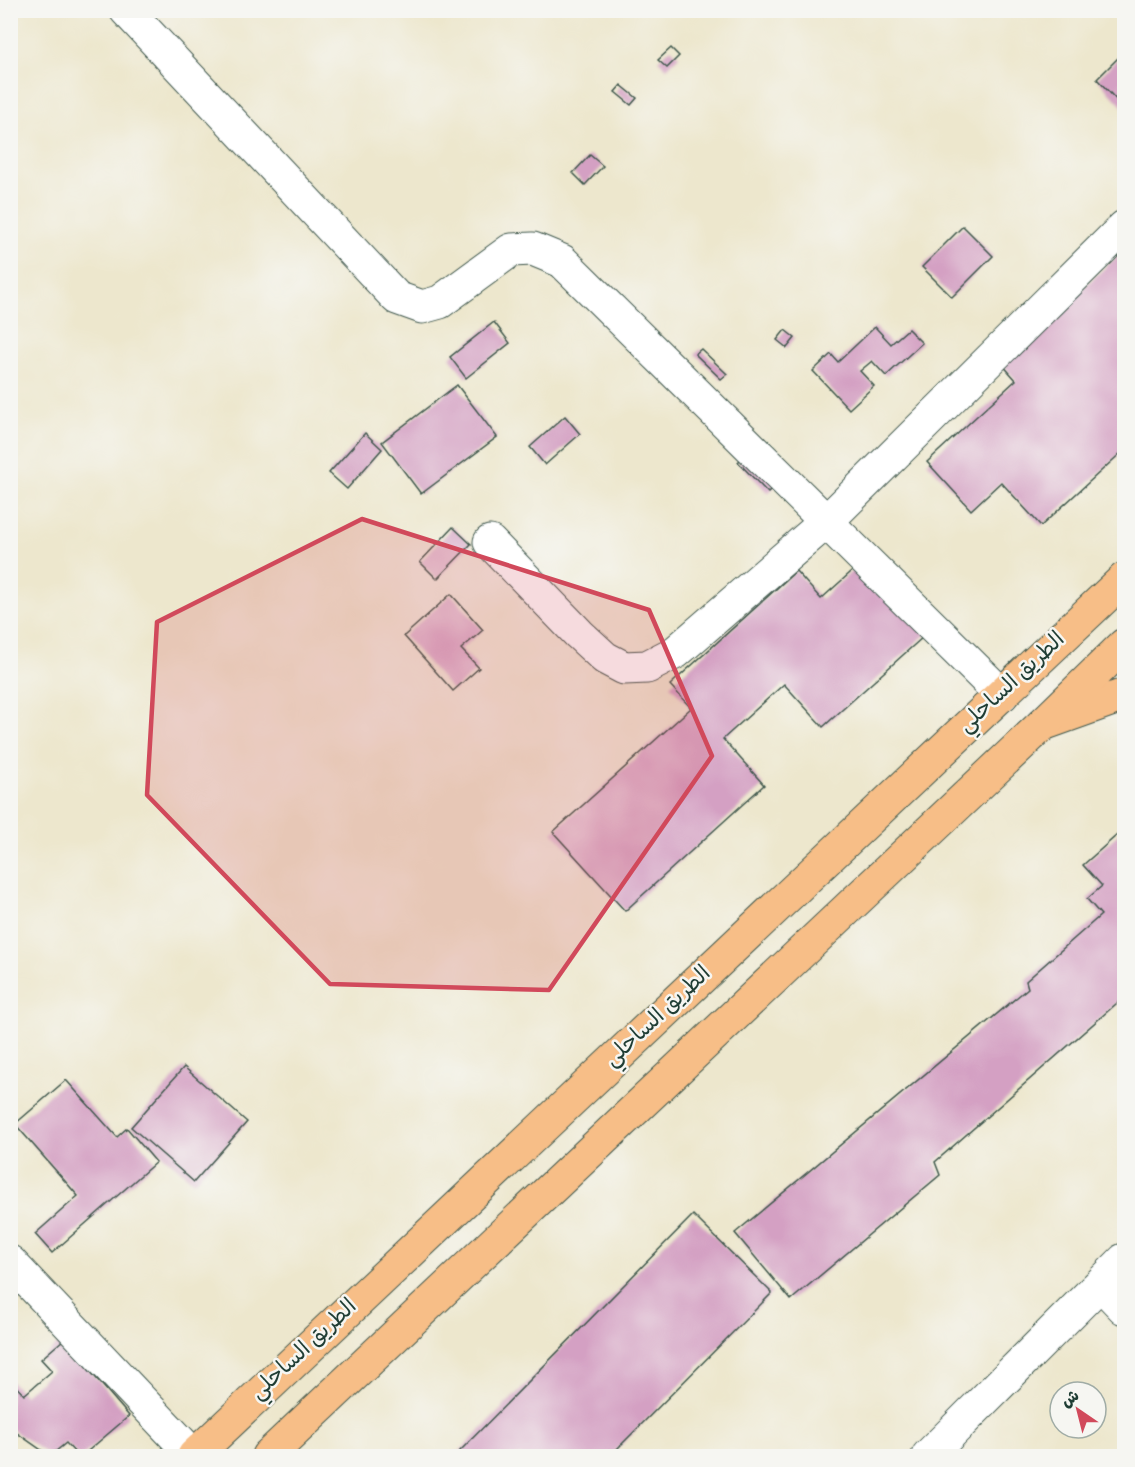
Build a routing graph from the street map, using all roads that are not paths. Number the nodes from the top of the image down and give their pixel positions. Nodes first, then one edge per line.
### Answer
1 (126, 10) edge
2 (1125, 227) edge
3 (827, 521) junction
4 (490, 542) dead end
5 (1125, 579) edge
6 (1125, 645) edge
7 (1002, 694) junction
8 (1125, 695) edge
9 (1043, 724) junction
10 (1125, 1260) edge
11 (10, 1262) edge
12 (1101, 1284) junction
13 (1125, 1308) edge
14 (194, 1456) edge
15 (268, 1456) edge
16 (928, 1456) edge

1 - 3 street
2 - 3 street
3 - 4 street
3 - 7 street
5 - 7 main road, الطريق الساحلي
6 - 9 main road
7 - 14 main road, الطريق الساحلي
8 - 9 main road
9 - 15 main road
10 - 12 street
11 - 14 street
12 - 13 street
12 - 16 street

